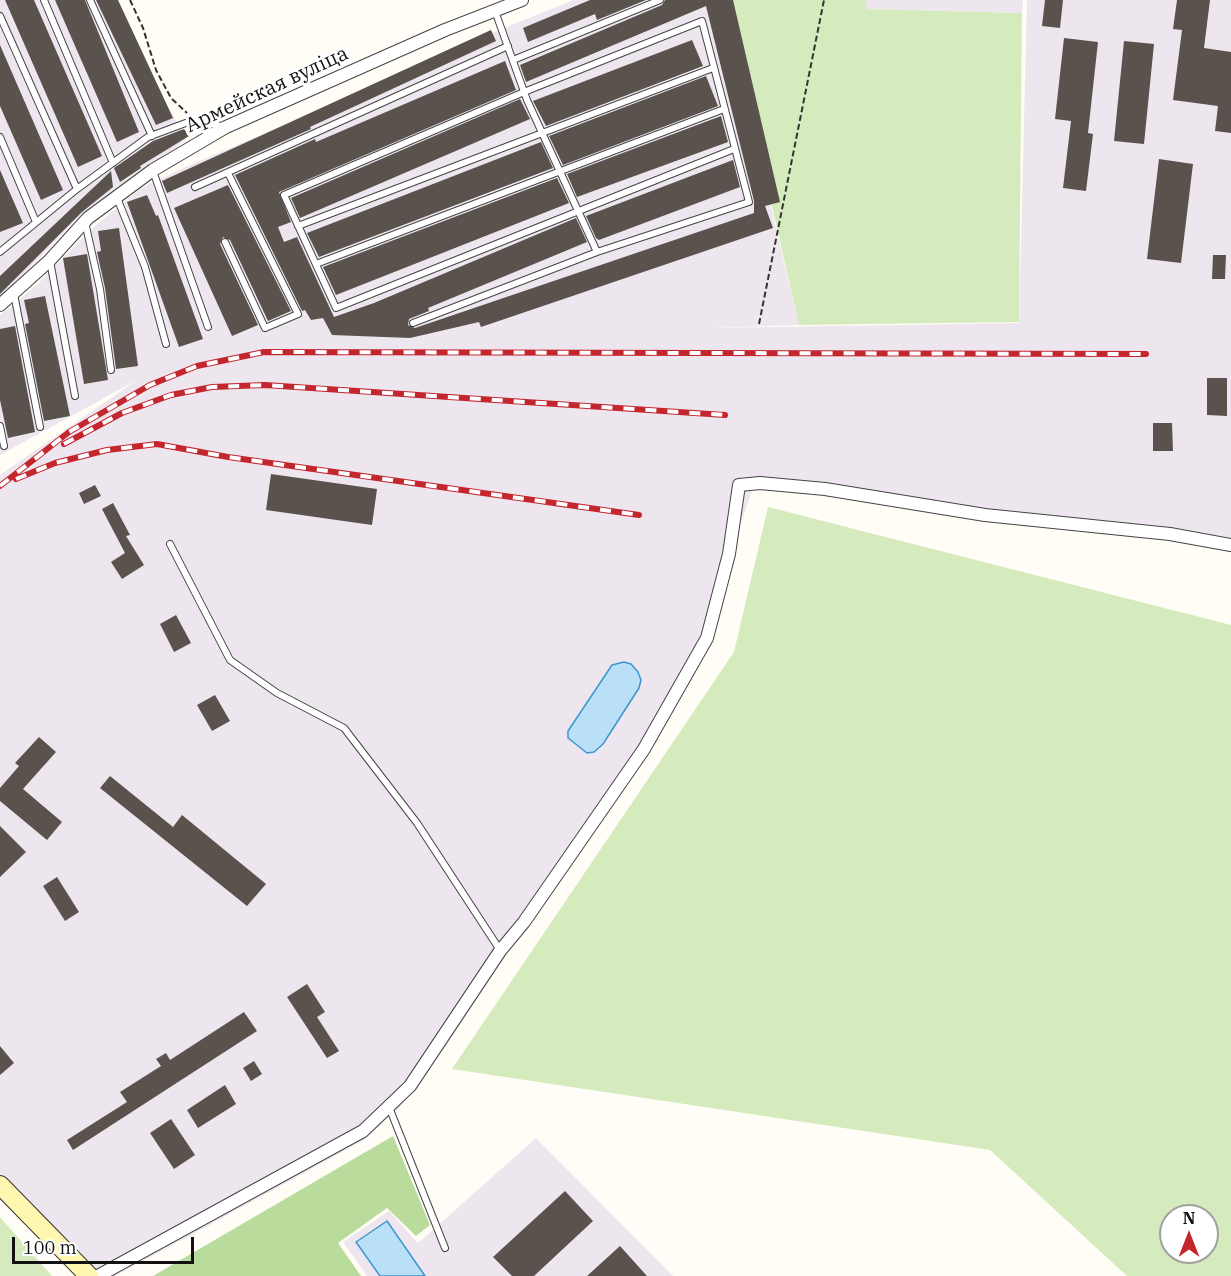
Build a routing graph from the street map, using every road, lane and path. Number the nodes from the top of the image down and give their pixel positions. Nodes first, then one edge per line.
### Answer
1 (44, 0) edge
2 (90, 0) edge
3 (130, 0) edge
4 (522, 0) edge
5 (660, 0) edge
6 (824, 0) edge
7 (495, 11) junction
8 (0, 16) edge
9 (508, 46) junction
10 (513, 60) junction
11 (713, 68) junction
12 (524, 92) junction
13 (724, 109) junction
14 (189, 116) dead end
15 (226, 127) junction
16 (544, 132) junction
17 (152, 136) junction
18 (0, 137) edge
19 (734, 149) junction
20 (113, 163) junction
21 (153, 170) junction
22 (561, 170) junction
23 (228, 173) junction
24 (195, 187) dead end
25 (77, 189) junction
26 (117, 198) junction
27 (578, 209) junction
28 (36, 222) junction
29 (85, 222) junction
30 (298, 226) junction
31 (225, 242) dead end
32 (0, 252) edge
33 (597, 252) junction
34 (50, 261) junction
35 (316, 264) junction
36 (14, 294) junction
37 (0, 305) edge
38 (414, 323) dead end
39 (759, 324) dead end
40 (208, 327) dead end
41 (166, 344) dead end
42 (111, 370) dead end
43 (75, 396) dead end
44 (0, 426) edge
45 (40, 427) dead end
46 (4, 446) dead end
47 (170, 544) dead end
48 (1231, 545) edge
49 (500, 951) junction
50 (389, 1106) junction
51 (0, 1185) edge
52 (445, 1248) dead end
53 (89, 1276) edge
54 (98, 1276) edge

1 - 20 lane
2 - 17 lane
3 - 14 path
4 - 7 street, Армейская вуліца
5 - 10 lane
6 - 39 path
7 - 9 lane
7 - 15 street, Армейская вуліца
8 - 25 lane
9 - 10 lane
9 - 23 lane
10 - 12 lane
11 - 12 lane
11 - 13 lane
11 - 16 lane
12 - 16 lane
12 - 30 lane
13 - 19 lane
13 - 22 lane
15 - 17 lane
15 - 21 street, Армейская вуліца
16 - 22 lane
16 - 30 lane
17 - 20 lane
18 - 28 lane
19 - 27 lane
19 - 33 lane
20 - 25 lane
21 - 26 street, Армейская вуліца
21 - 40 lane
22 - 27 lane
22 - 35 lane
23 - 24 lane
23 - 31 lane
25 - 28 lane
26 - 29 street, Армейская вуліца
26 - 41 lane
27 - 33 lane
27 - 35 lane
28 - 32 lane
29 - 34 street, Армейская вуліца
29 - 42 lane
30 - 35 lane
33 - 38 lane
34 - 36 street, Армейская вуліца
34 - 43 lane
36 - 37 street, Армейская вуліца
36 - 45 lane
44 - 46 lane
47 - 49 lane
48 - 49 street
49 - 50 street
50 - 52 lane
50 - 54 street
51 - 53 street

